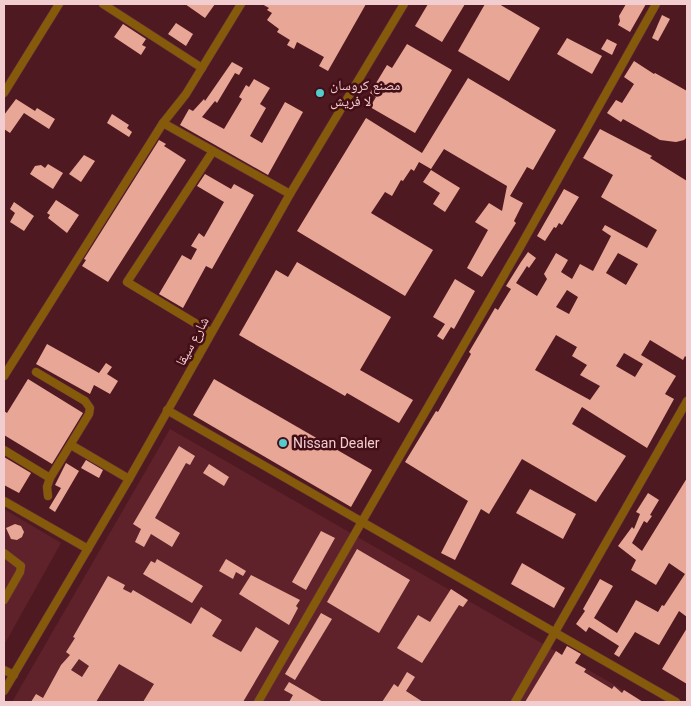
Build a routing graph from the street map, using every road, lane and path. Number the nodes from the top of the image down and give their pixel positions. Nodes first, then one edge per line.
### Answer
1 (59, 4) edge
2 (103, 4) edge
3 (239, 4) edge
4 (404, 4) edge
5 (656, 4) edge
6 (202, 68) junction
7 (4, 93) edge
8 (163, 123) junction
9 (213, 151) junction
10 (290, 194) junction
11 (210, 332) junction
12 (36, 372) dead end
13 (4, 376) edge
14 (687, 401) edge
15 (167, 410) junction
16 (71, 445) junction
17 (4, 450) edge
18 (50, 478) junction
19 (129, 478) junction
20 (48, 496) dead end
21 (4, 501) edge
22 (362, 521) junction
23 (88, 549) junction
24 (4, 553) edge
25 (4, 600) edge
26 (556, 632) junction
27 (4, 670) edge
28 (14, 675) junction
29 (4, 692) edge
30 (258, 702) edge
31 (514, 702) edge
32 (676, 702) edge

1 - 7 street
2 - 6 street
3 - 6 street
4 - 10 street, شارع سيقا
5 - 22 street
6 - 8 street
8 - 9 street
8 - 13 street
9 - 10 street
9 - 11 street
10 - 11 street, شارع سيقا
11 - 15 street, شارع سيقا
12 - 16 street
14 - 26 street
15 - 19 street, شارع سيقا
15 - 22 street
16 - 18 street
16 - 19 street
17 - 18 street
18 - 20 street
19 - 23 street, شارع سيقا
21 - 23 street
22 - 26 street
22 - 30 street
23 - 28 street, شارع سيقا
24 - 25 street
26 - 31 street
26 - 32 street
27 - 28 street
28 - 29 street, شارع سيقا

